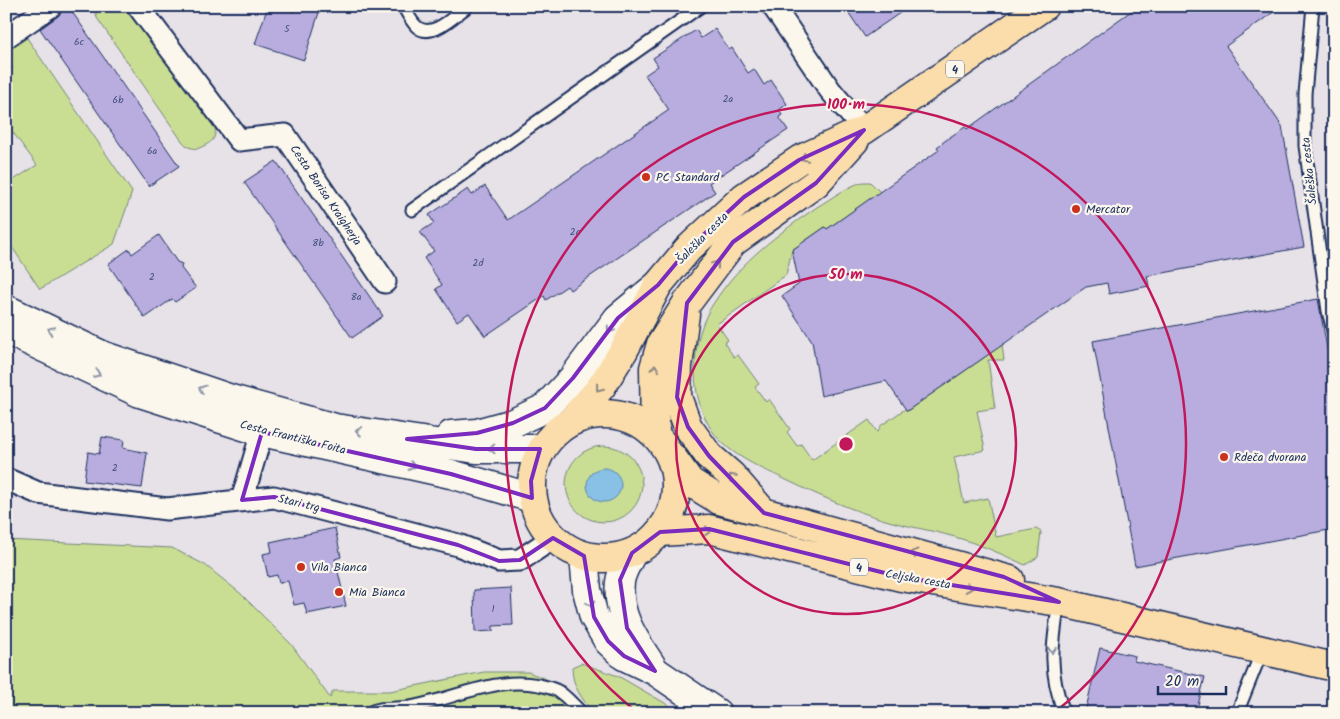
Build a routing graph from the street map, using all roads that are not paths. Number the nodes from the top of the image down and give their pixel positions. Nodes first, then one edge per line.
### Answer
1 (51, 6) edge
2 (138, 6) edge
3 (402, 6) edge
4 (468, 6) edge
5 (701, 6) edge
6 (773, 6) edge
7 (1044, 6) edge
8 (1313, 6) edge
9 (6, 37) edge
10 (864, 130) junction
11 (412, 210) dead end
12 (385, 282) dead end
13 (658, 285) junction
14 (687, 303) junction
15 (6, 309) edge
16 (6, 330) edge
17 (1334, 334) edge
18 (571, 421) junction
19 (262, 432) junction
20 (407, 438) junction
21 (662, 444) junction
22 (540, 449) junction
23 (6, 479) edge
24 (532, 498) junction
25 (242, 500) junction
26 (764, 513) junction
27 (660, 532) junction
28 (553, 538) junction
29 (632, 553) junction
30 (584, 556) junction
31 (1060, 602) junction
32 (1262, 651) junction
33 (1334, 667) edge
34 (655, 671) junction
35 (368, 713) edge
36 (582, 713) edge
37 (717, 713) edge
38 (1064, 713) edge
39 (1237, 713) edge

1 - 9 street
2 - 12 street, Cesta Borisa Kraigherja
3 - 4 lane
5 - 11 lane
6 - 10 street
7 - 10 main road, Šaleška cesta / 4
8 - 17 lane, Šaleška cesta
10 -> 13 main road, Šaleška cesta / 4
14 -> 10 main road, Šaleška cesta
13 -> 18 main road, Šaleška cesta / 4
13 -> 20 main road, Cesta Františka Foita
21 -> 14 main road, Šaleška cesta
26 -> 14 main road
20 -> 15 main road, Cesta Františka Foita
16 -> 19 main road, Cesta Františka Foita
18 - 21 main road
18 - 22 main road, 4
19 -> 24 main road, Cesta Františka Foita
19 - 25 street
22 -> 20 main road, Cesta Františka Foita
21 - 26 main road, Celjska cesta
21 - 27 main road
22 - 24 main road, 4
23 - 25 street, Stari trg
24 - 28 main road, 4
25 - 28 street, Stari trg
31 -> 26 main road, Celjska cesta
27 - 29 main road, 4
27 -> 31 main road, Celjska cesta / 4
28 - 30 main road, 4
29 - 30 main road, 4
29 - 34 main road
30 -> 34 main road
31 - 32 main road, Celjska cesta / 4
31 -> 38 lane
32 - 33 main road, Celjska cesta / 4
32 - 39 lane
34 - 37 main road
35 - 36 lane

